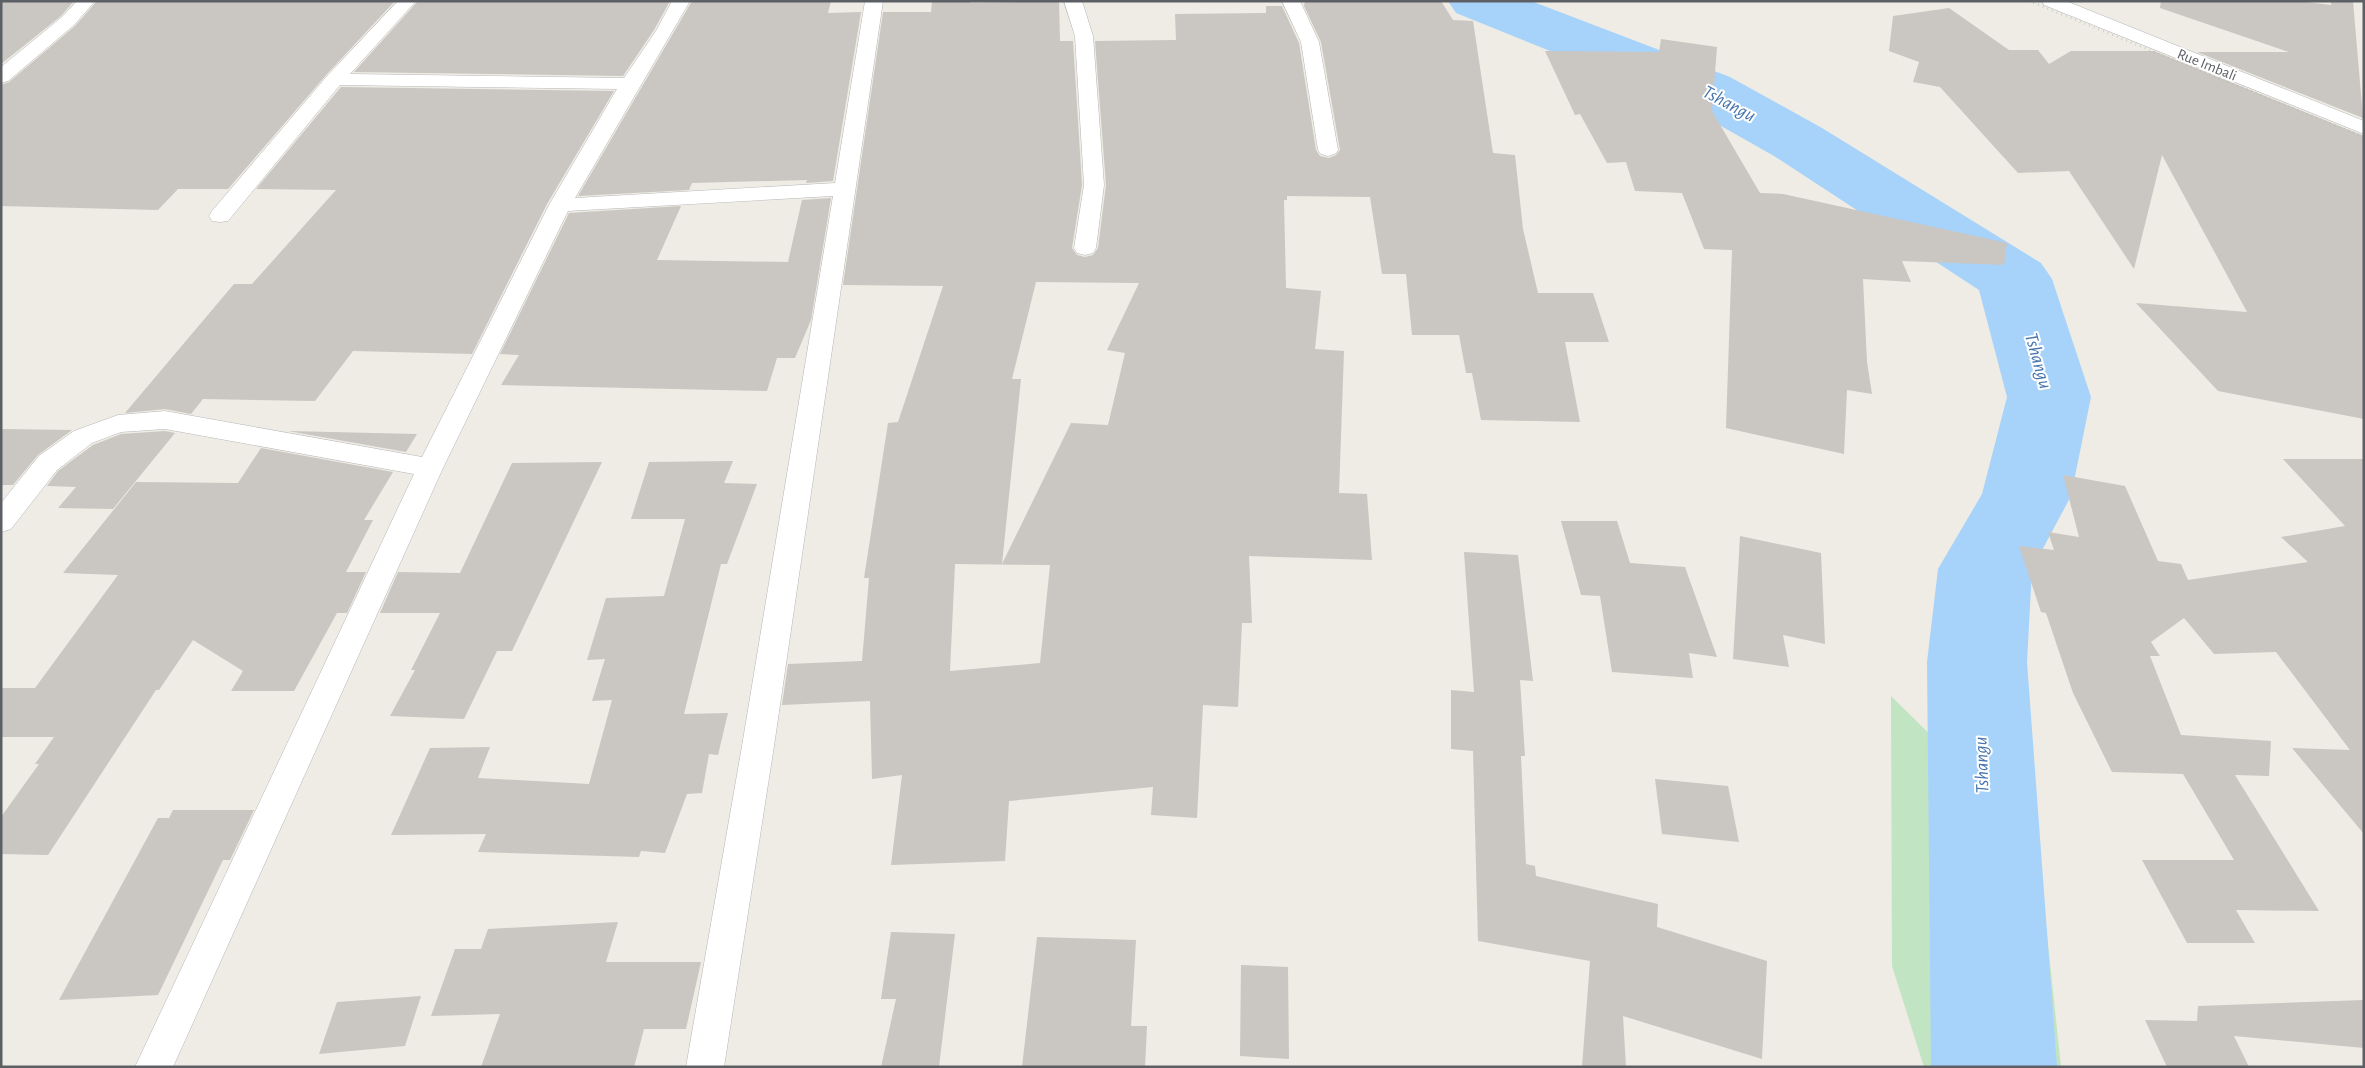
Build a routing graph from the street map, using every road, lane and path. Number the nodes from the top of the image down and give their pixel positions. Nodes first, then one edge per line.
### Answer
1 (87, 1) edge
2 (408, 1) edge
3 (681, 1) edge
4 (874, 1) edge
5 (1073, 1) edge
6 (1291, 1) edge
7 (2050, 1) edge
8 (1, 77) edge
9 (335, 79) junction
10 (630, 84) junction
11 (2364, 128) edge
12 (1328, 150) dead end
13 (846, 189) junction
14 (560, 206) junction
15 (220, 216) dead end
16 (1085, 248) dead end
17 (430, 468) junction
18 (1, 522) edge
19 (154, 1067) edge
20 (705, 1067) edge

1 - 8 street
2 - 9 street
3 - 10 street
4 - 13 street
5 - 16 street
6 - 12 street
7 - 11 street, Rue Imbali
9 - 10 street
9 - 15 street
10 - 14 street
13 - 14 street
13 - 20 street
14 - 17 street
17 - 18 street
17 - 19 street

